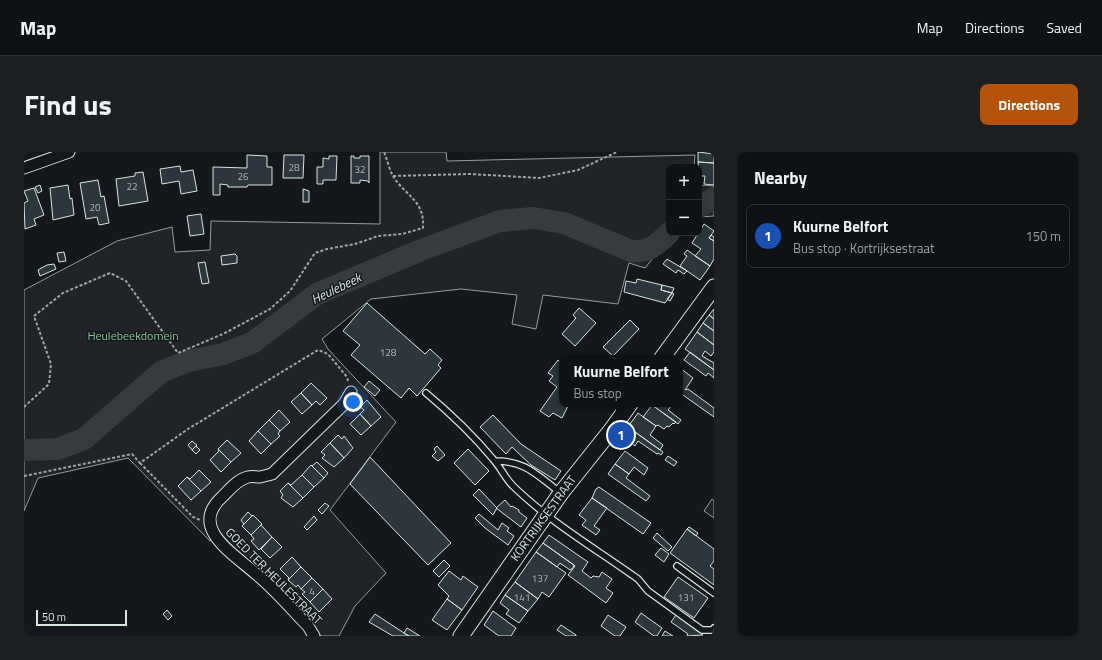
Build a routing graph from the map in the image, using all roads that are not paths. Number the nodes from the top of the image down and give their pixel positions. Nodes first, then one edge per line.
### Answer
1 (69, 152) edge
2 (24, 168) edge
3 (714, 288) edge
4 (664, 355) edge
5 (351, 392) road end
6 (426, 393) dead end
7 (628, 407) edge
8 (495, 461) junction
9 (561, 493) junction
10 (546, 514) junction
11 (677, 566) dead end
12 (714, 593) edge
13 (714, 628) edge
14 (314, 636) edge
15 (461, 636) edge

1 - 2 street
3 - 4 street
5 - 14 street, GOED TER HEULESTRAAT
6 - 8 lane
7 - 9 street, KORTRIJKSESTRAAT
8 - 9 lane
8 - 10 lane
9 - 10 street, KORTRIJKSESTRAAT
10 - 13 lane
10 - 15 street, KORTRIJKSESTRAAT
11 - 12 lane

